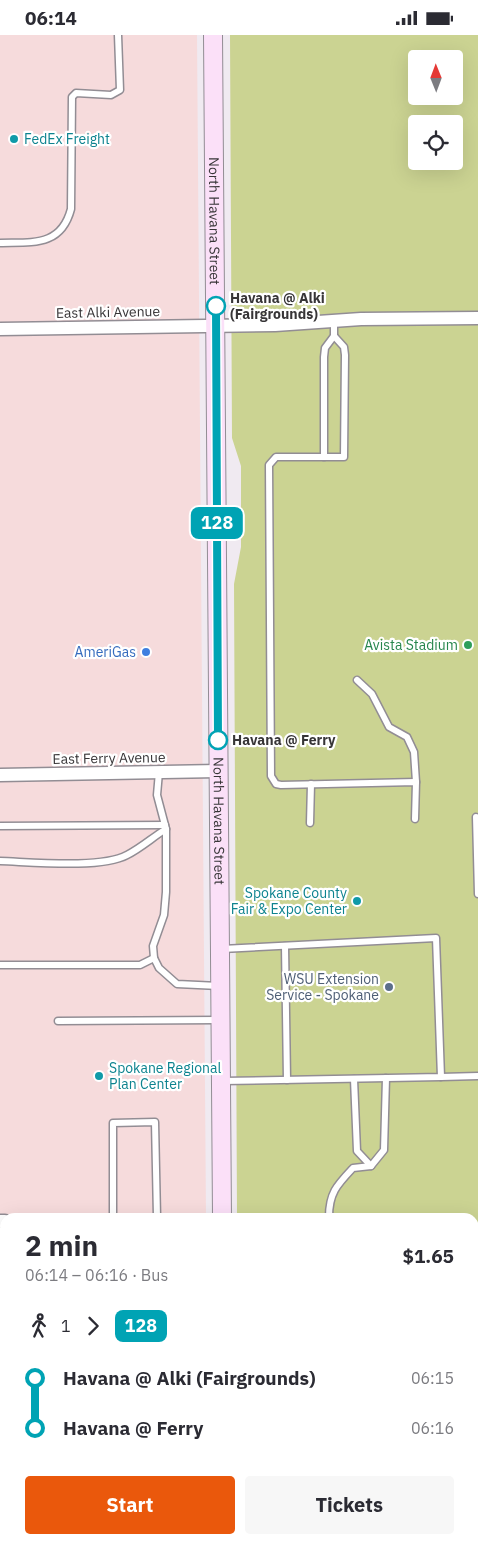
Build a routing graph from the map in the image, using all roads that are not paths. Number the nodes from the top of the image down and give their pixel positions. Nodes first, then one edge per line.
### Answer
1 (118, 35) edge
2 (213, 35) edge
3 (0, 243) edge
4 (478, 318) edge
5 (334, 323) junction
6 (216, 325) junction
7 (0, 329) edge
8 (334, 336) junction
9 (324, 457) junction
10 (357, 680) dead end
11 (218, 771) junction
12 (160, 773) junction
13 (0, 775) edge
14 (416, 782) junction
15 (311, 784) junction
16 (476, 817) dead end
17 (415, 819) dead end
18 (310, 823) dead end
19 (0, 826) edge
20 (165, 827) junction
21 (0, 861) edge
22 (478, 894) edge
23 (285, 945) junction
24 (220, 949) junction
25 (154, 958) junction
26 (0, 965) edge
27 (220, 986) junction
28 (220, 1020) junction
29 (58, 1021) dead end
30 (478, 1076) edge
31 (441, 1077) junction
32 (386, 1078) junction
33 (354, 1079) junction
34 (287, 1080) junction
35 (221, 1081) junction
36 (371, 1166) junction
37 (113, 1213) edge
38 (157, 1213) edge
39 (222, 1213) edge
40 (329, 1213) edge

1 - 3 lane
2 - 6 street, North Havana Street
4 - 5 street, East Alki Avenue
5 - 6 street, East Alki Avenue
5 - 8 lane
6 - 7 street, East Alki Avenue
6 - 11 street, North Havana Street
8 - 9 lane
8 - 9 lane
9 - 15 lane
10 - 14 lane
11 - 12 street, East Ferry Avenue
11 - 24 street, North Havana Street
12 - 13 street, East Ferry Avenue
12 - 20 lane
14 - 15 lane
14 - 17 lane
15 - 18 lane
16 - 22 lane
19 - 20 lane
20 - 21 lane
20 - 25 lane
23 - 24 lane
23 - 31 lane
23 - 34 lane
24 - 27 street, North Havana Street
25 - 26 lane
25 - 27 lane
27 - 28 street, North Havana Street
28 - 29 lane
28 - 35 street, North Havana Street
30 - 31 lane
31 - 32 lane
32 - 33 lane
32 - 36 lane
33 - 34 lane
33 - 36 lane
34 - 35 lane
35 - 39 street, North Havana Street
36 - 40 lane
37 - 38 lane

